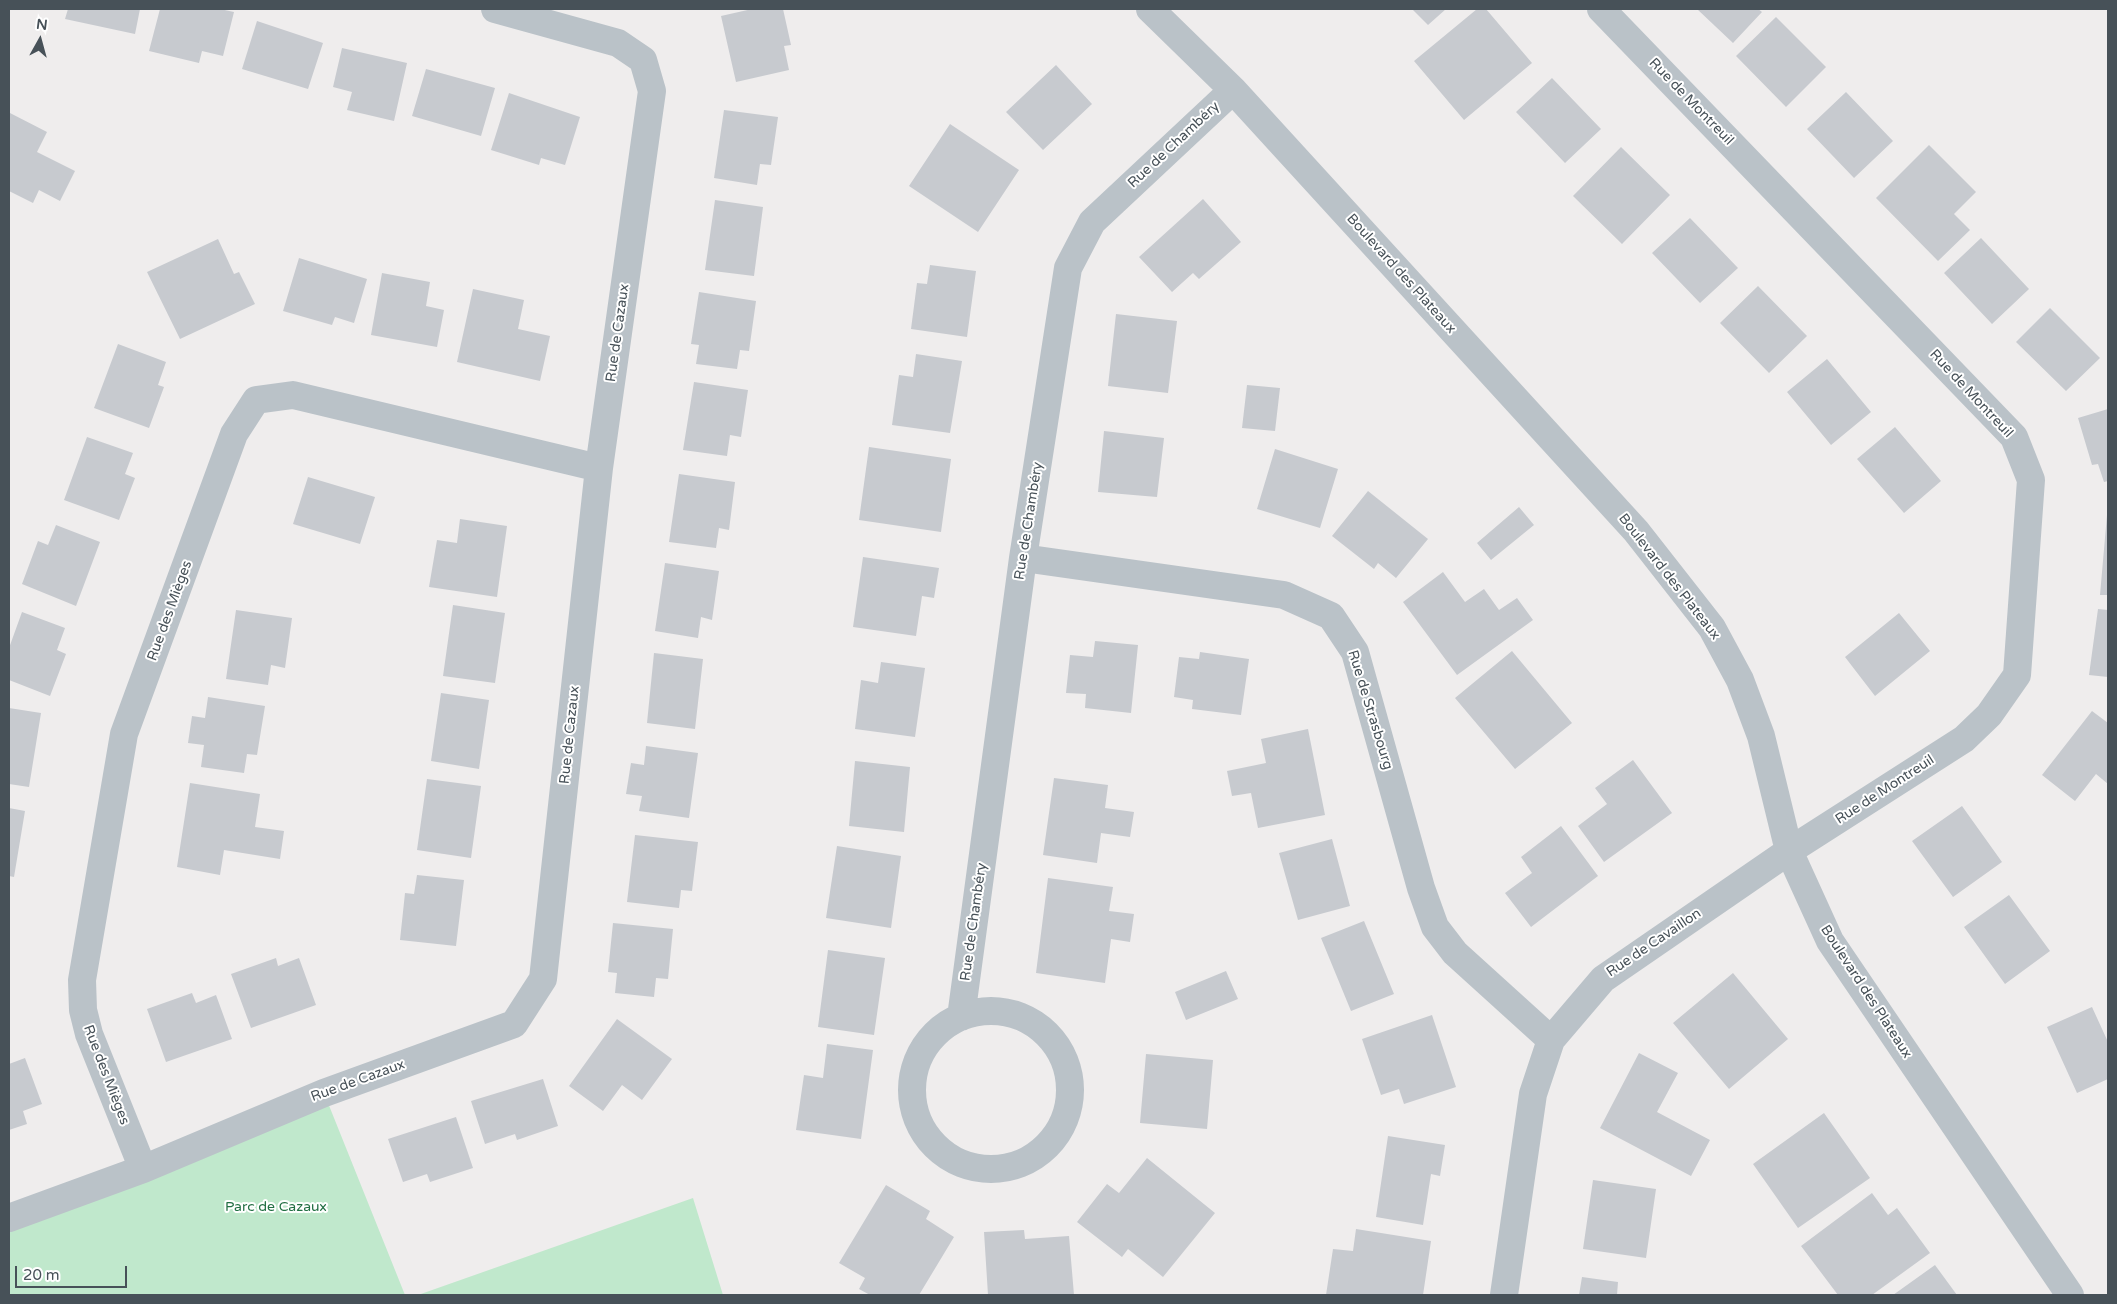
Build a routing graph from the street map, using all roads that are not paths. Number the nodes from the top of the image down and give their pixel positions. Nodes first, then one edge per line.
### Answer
1 (494, 9) edge
2 (1150, 9) edge
3 (1601, 9) edge
4 (1233, 90) junction
5 (599, 468) junction
6 (1023, 558) junction
7 (1789, 851) junction
8 (961, 1017) junction
9 (1551, 1040) junction
10 (143, 1169) junction
11 (9, 1218) edge
12 (1504, 1295) edge
13 (2070, 1295) edge

1 - 5 street, Rue de Cazaux
2 - 4 street, Boulevard des Plateaux
3 - 7 street, Rue de Montreuil
4 - 6 street, Rue de Chambéry
4 - 7 street, Boulevard des Plateaux
5 - 10 street, Rue de Cazaux
5 - 10 street, Rue des Mièges
6 - 8 street, Rue de Chambéry
6 - 9 street, Rue de Strasbourg
7 - 9 street, Rue de Cavaillon
7 - 13 street, Boulevard des Plateaux
8 - 8 street
9 - 12 street, Rue de Cavaillon
10 - 11 street, Rue de Cazaux

